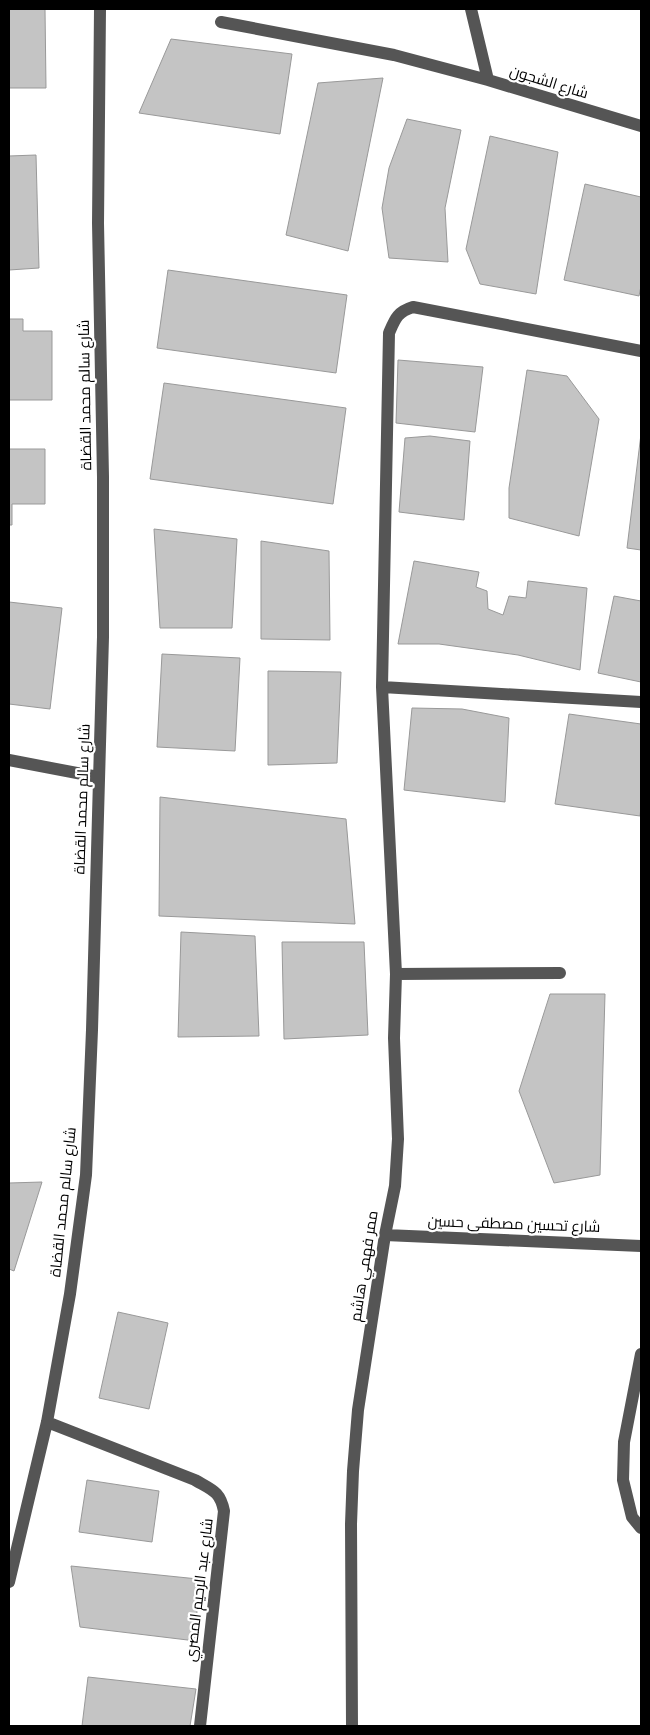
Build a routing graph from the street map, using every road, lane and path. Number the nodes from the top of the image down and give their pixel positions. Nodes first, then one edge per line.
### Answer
1 (100, 9) edge
2 (471, 9) edge
3 (220, 22) dead end
4 (488, 80) junction
5 (641, 126) edge
6 (641, 351) edge
7 (382, 687) junction
8 (641, 702) edge
9 (9, 760) edge
10 (98, 776) junction
11 (560, 973) dead end
12 (396, 974) junction
13 (385, 1235) junction
14 (641, 1246) edge
15 (641, 1354) edge
16 (47, 1422) junction
17 (641, 1528) edge
18 (9, 1582) edge
19 (200, 1726) edge
20 (352, 1726) edge

1 - 10 street, شارع سالم محمد القضاة
2 - 4 street, شارع الشجون
3 - 4 street
4 - 5 street, شارع الشجون
6 - 7 street, ممر فهمي هاشم
7 - 8 street
7 - 12 street, ممر فهمي هاشم
9 - 10 street
10 - 16 street, شارع سالم محمد القضاة
11 - 12 street
12 - 13 street, ممر فهمي هاشم
13 - 14 street, شارع تحسين مصطفى حسين
13 - 20 street, ممر فهمي هاشم
15 - 17 street
16 - 18 street, شارع سالم محمد القضاة
16 - 19 street, شارع عبد الرحيم المصري

